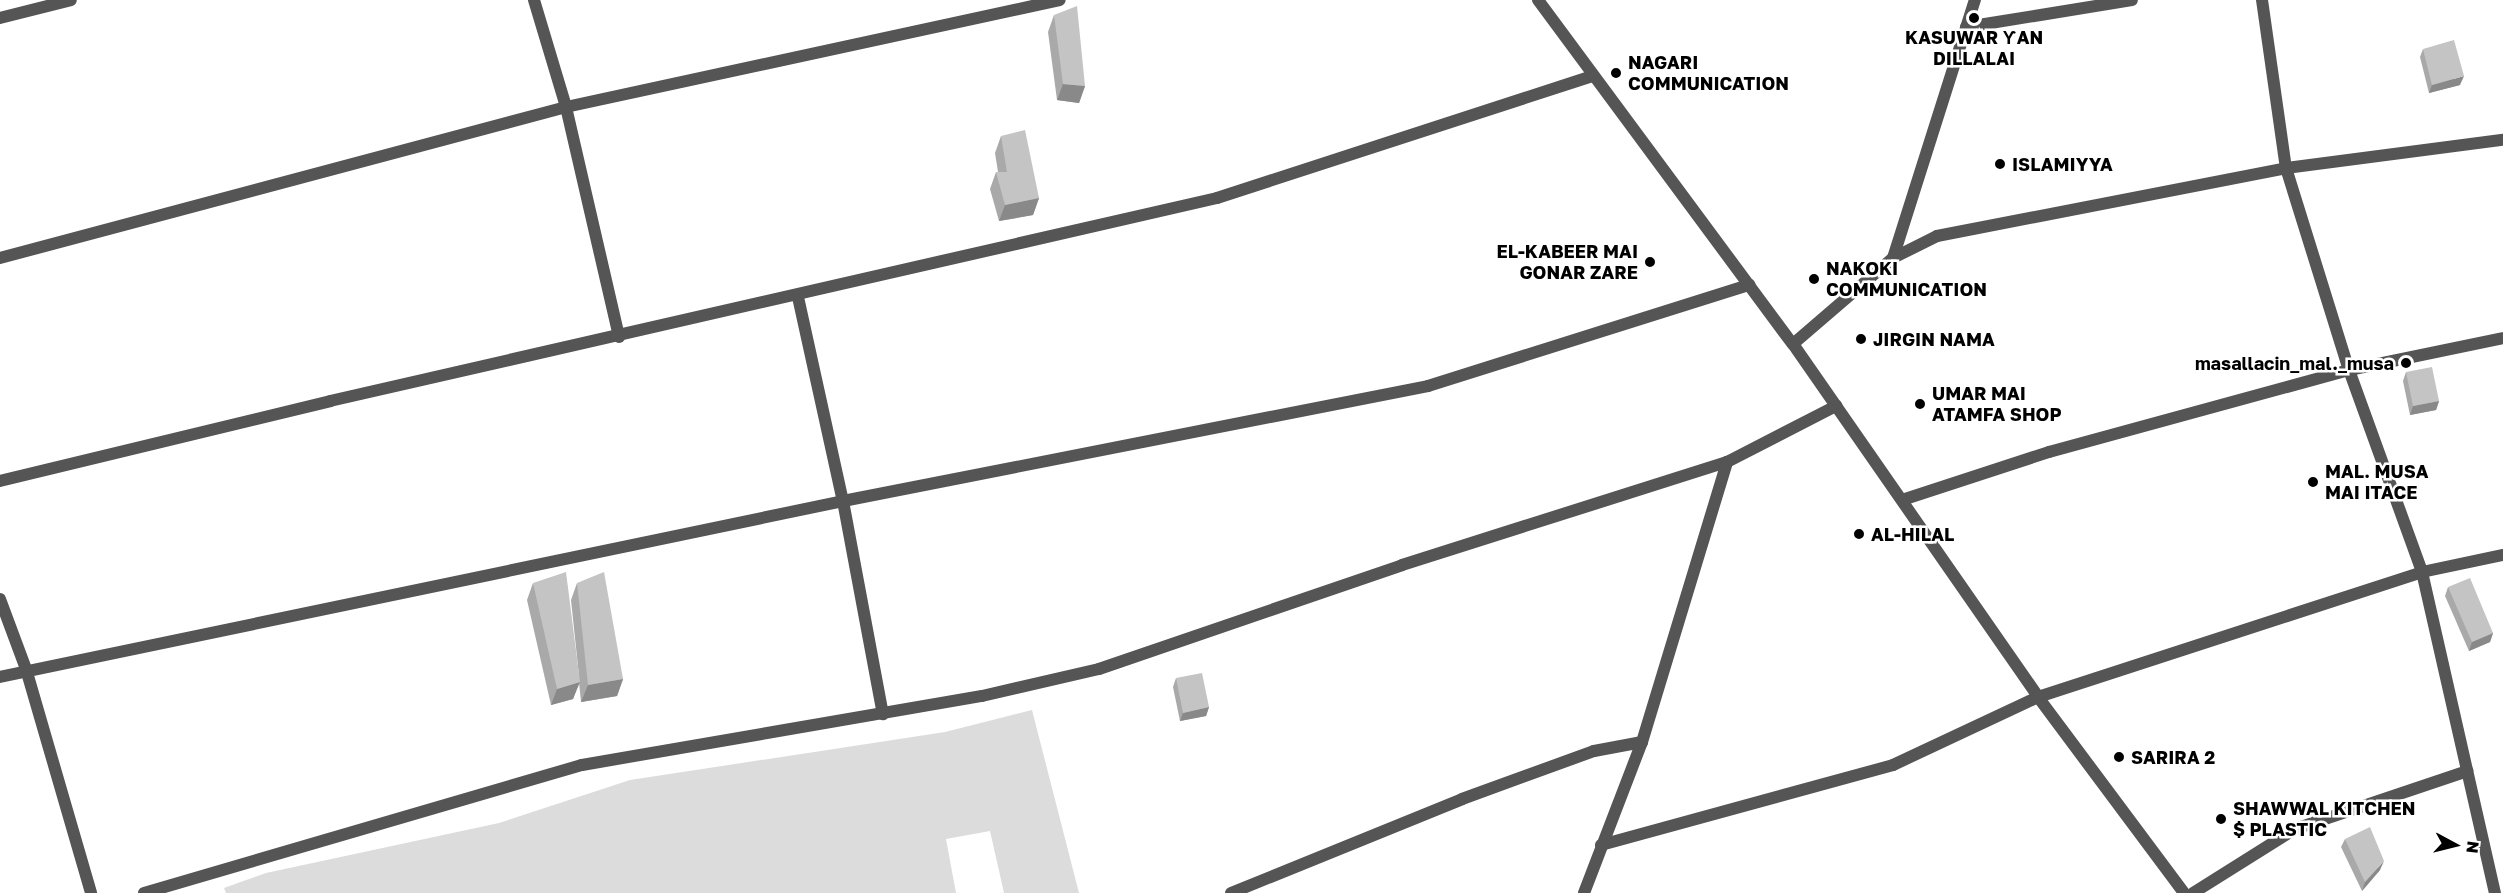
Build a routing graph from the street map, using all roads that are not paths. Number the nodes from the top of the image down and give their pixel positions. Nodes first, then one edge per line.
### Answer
1 (71, 0) edge
2 (534, 0) edge
3 (1060, 0) edge
4 (1538, 0) edge
5 (1975, 0) edge
6 (2132, 0) edge
7 (2262, 0) edge
8 (0, 18) edge
9 (1966, 27) junction
10 (1592, 76) junction
11 (566, 108) junction
12 (2503, 140) edge
13 (2286, 168) junction
14 (0, 258) edge
15 (1893, 258) junction
16 (1749, 285) junction
17 (798, 297) junction
18 (619, 336) junction
19 (2503, 338) edge
20 (1793, 344) junction
21 (2349, 370) junction
22 (1836, 406) junction
23 (1727, 462) junction
24 (0, 481) edge
25 (1902, 500) junction
26 (843, 501) junction
27 (2503, 555) edge
28 (2422, 572) junction
29 (0, 599) edge
30 (26, 669) junction
31 (0, 676) edge
32 (2038, 697) junction
33 (883, 714) junction
34 (1642, 742) junction
35 (2467, 771) junction
36 (1601, 845) junction
37 (91, 893) edge
38 (144, 893) edge
39 (1231, 893) edge
40 (1584, 893) edge
41 (2184, 893) edge
42 (2193, 893) edge
43 (2495, 893) edge

1 - 8 street
2 - 11 street
3 - 11 street
4 - 10 street
5 - 9 street
6 - 9 street
7 - 13 street
9 - 15 street
10 - 16 street
10 - 17 street
11 - 14 street
11 - 18 street
12 - 13 street
13 - 15 street
13 - 21 street
15 - 20 street
16 - 20 street
16 - 26 street
17 - 18 street
17 - 26 street
18 - 24 street
19 - 21 street
20 - 22 street
21 - 25 street
21 - 28 street
22 - 23 street
22 - 25 street
23 - 33 street
23 - 34 street
25 - 32 street
26 - 30 street
26 - 33 street
27 - 28 street
28 - 32 street
28 - 35 street
29 - 30 street
30 - 31 street
30 - 37 street
32 - 36 street
32 - 41 street
33 - 38 street
34 - 36 street
34 - 39 street
35 - 42 street
35 - 43 street
36 - 40 street

